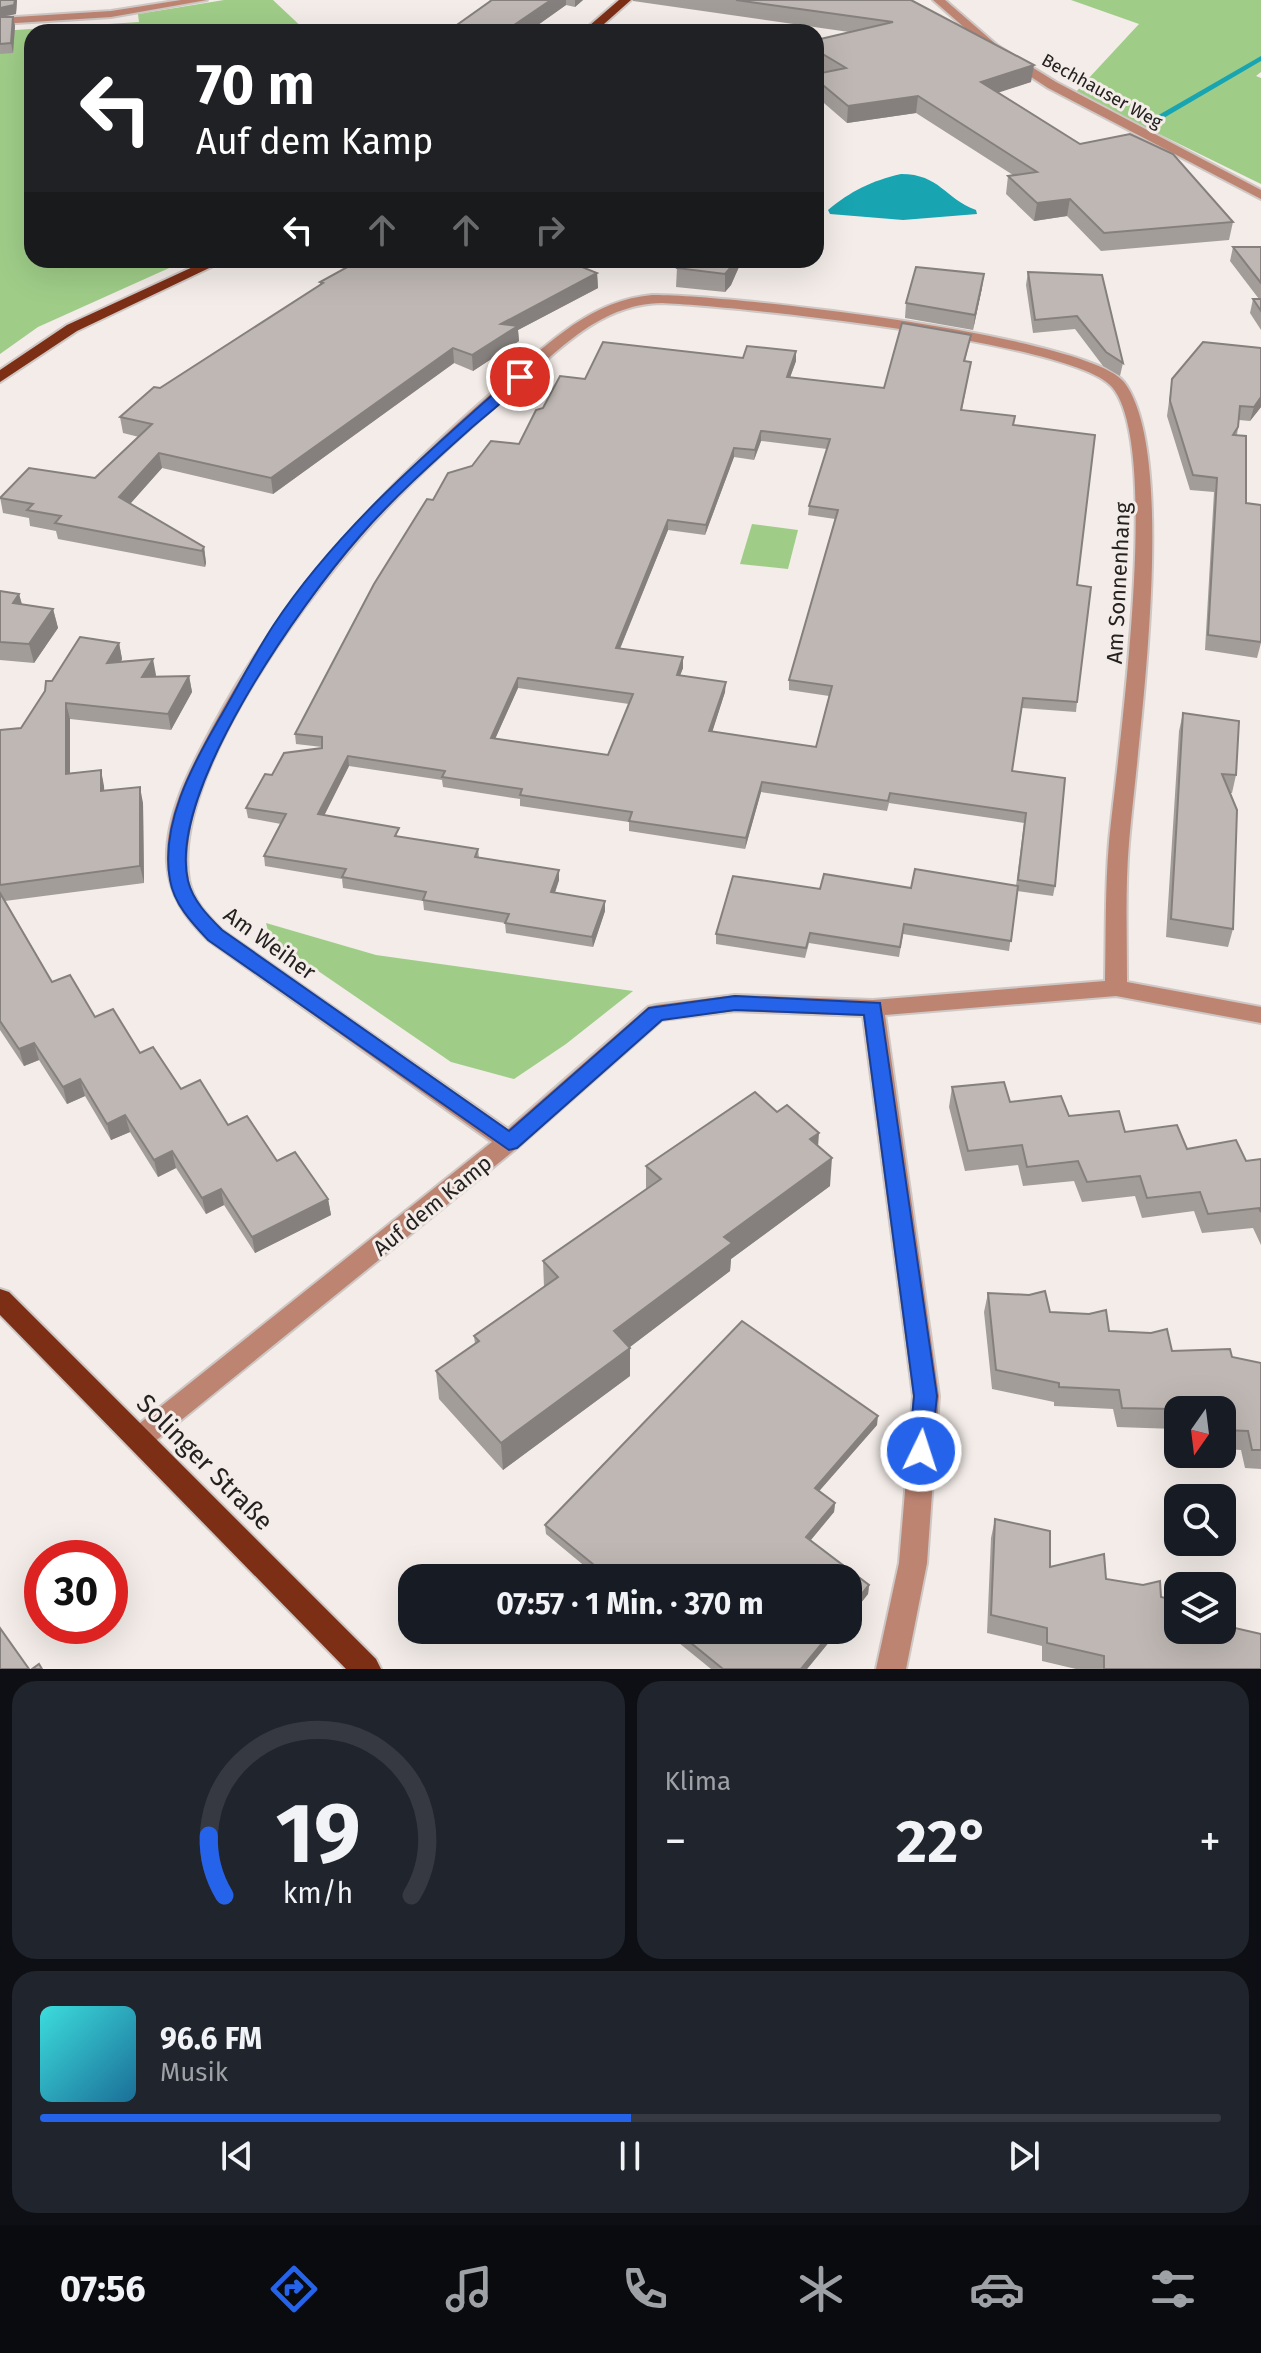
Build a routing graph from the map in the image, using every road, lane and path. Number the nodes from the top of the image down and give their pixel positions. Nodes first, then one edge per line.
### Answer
1 (202, 0) edge
2 (626, 0) edge
3 (938, 0) edge
4 (0, 21) edge
5 (598, 24) edge
6 (1261, 195) edge
7 (202, 268) edge
8 (688, 301) joint
9 (0, 377) edge
10 (1116, 988) junction
11 (873, 1008) junction
12 (1261, 1015) edge
13 (509, 1142) junction
14 (0, 1299) edge
15 (139, 1439) junction
16 (366, 1669) edge
17 (891, 1669) edge

1 - 4 street
2 - 5 main road
3 - 6 street, Bechhauser Weg
7 - 9 main road
8 - 10 street, Am Sonnenhang
8 - 13 street, Am Weiher
10 - 11 street, Auf dem Kamp
10 - 12 street, Auf dem Kamp
11 - 13 street, Auf dem Kamp
11 - 17 street
13 - 15 street, Auf dem Kamp
14 - 15 main road, Solinger Straße
15 - 16 main road, Solinger Straße

